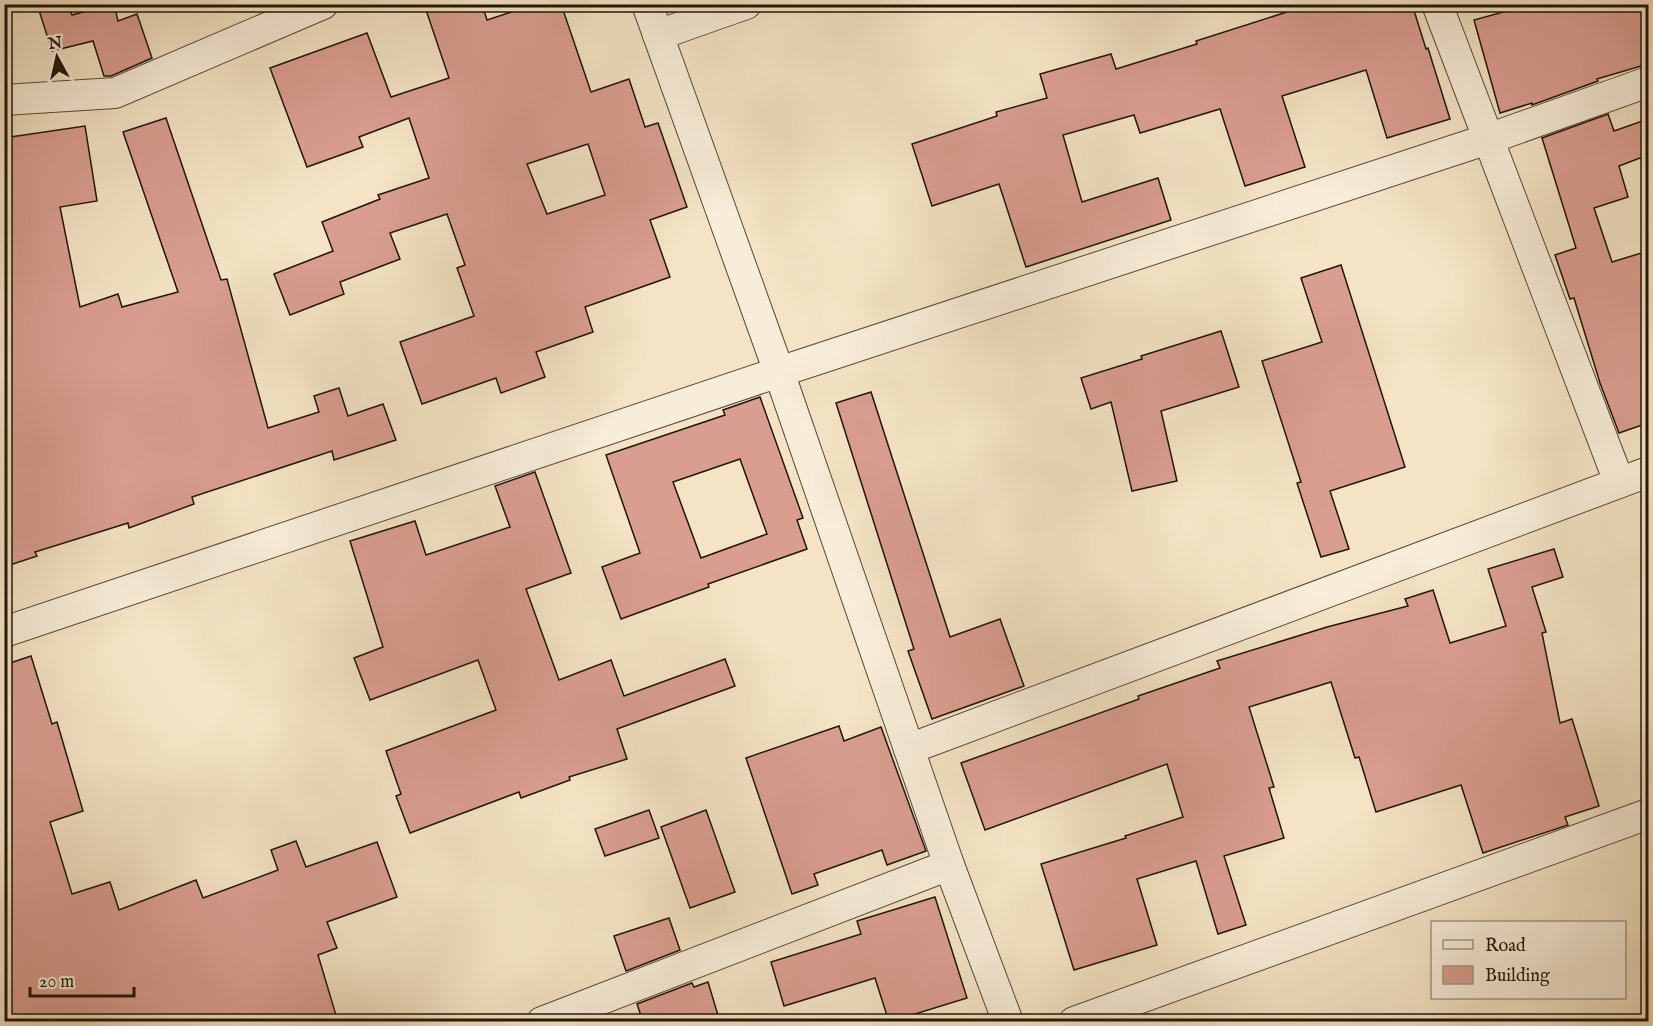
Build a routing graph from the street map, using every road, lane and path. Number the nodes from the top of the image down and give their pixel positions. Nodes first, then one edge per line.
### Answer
1 (323, 4) edge
2 (647, 4) edge
3 (746, 4) edge
4 (1437, 4) edge
5 (658, 35) junction
6 (1648, 82) edge
7 (4, 100) edge
8 (1488, 139) junction
9 (779, 372) junction
10 (1648, 472) edge
11 (1619, 482) junction
12 (4, 632) edge
13 (909, 749) junction
14 (1648, 814) edge
15 (948, 865) junction
16 (542, 1022) edge
17 (1008, 1022) edge
18 (1074, 1022) edge

1 - 7 street
2 - 5 street
3 - 5 street
4 - 8 street
5 - 9 street
6 - 8 street
8 - 9 street
8 - 11 street
9 - 12 street
9 - 13 street
10 - 11 street
11 - 13 street
13 - 15 street
14 - 18 street
15 - 16 street
15 - 17 street

